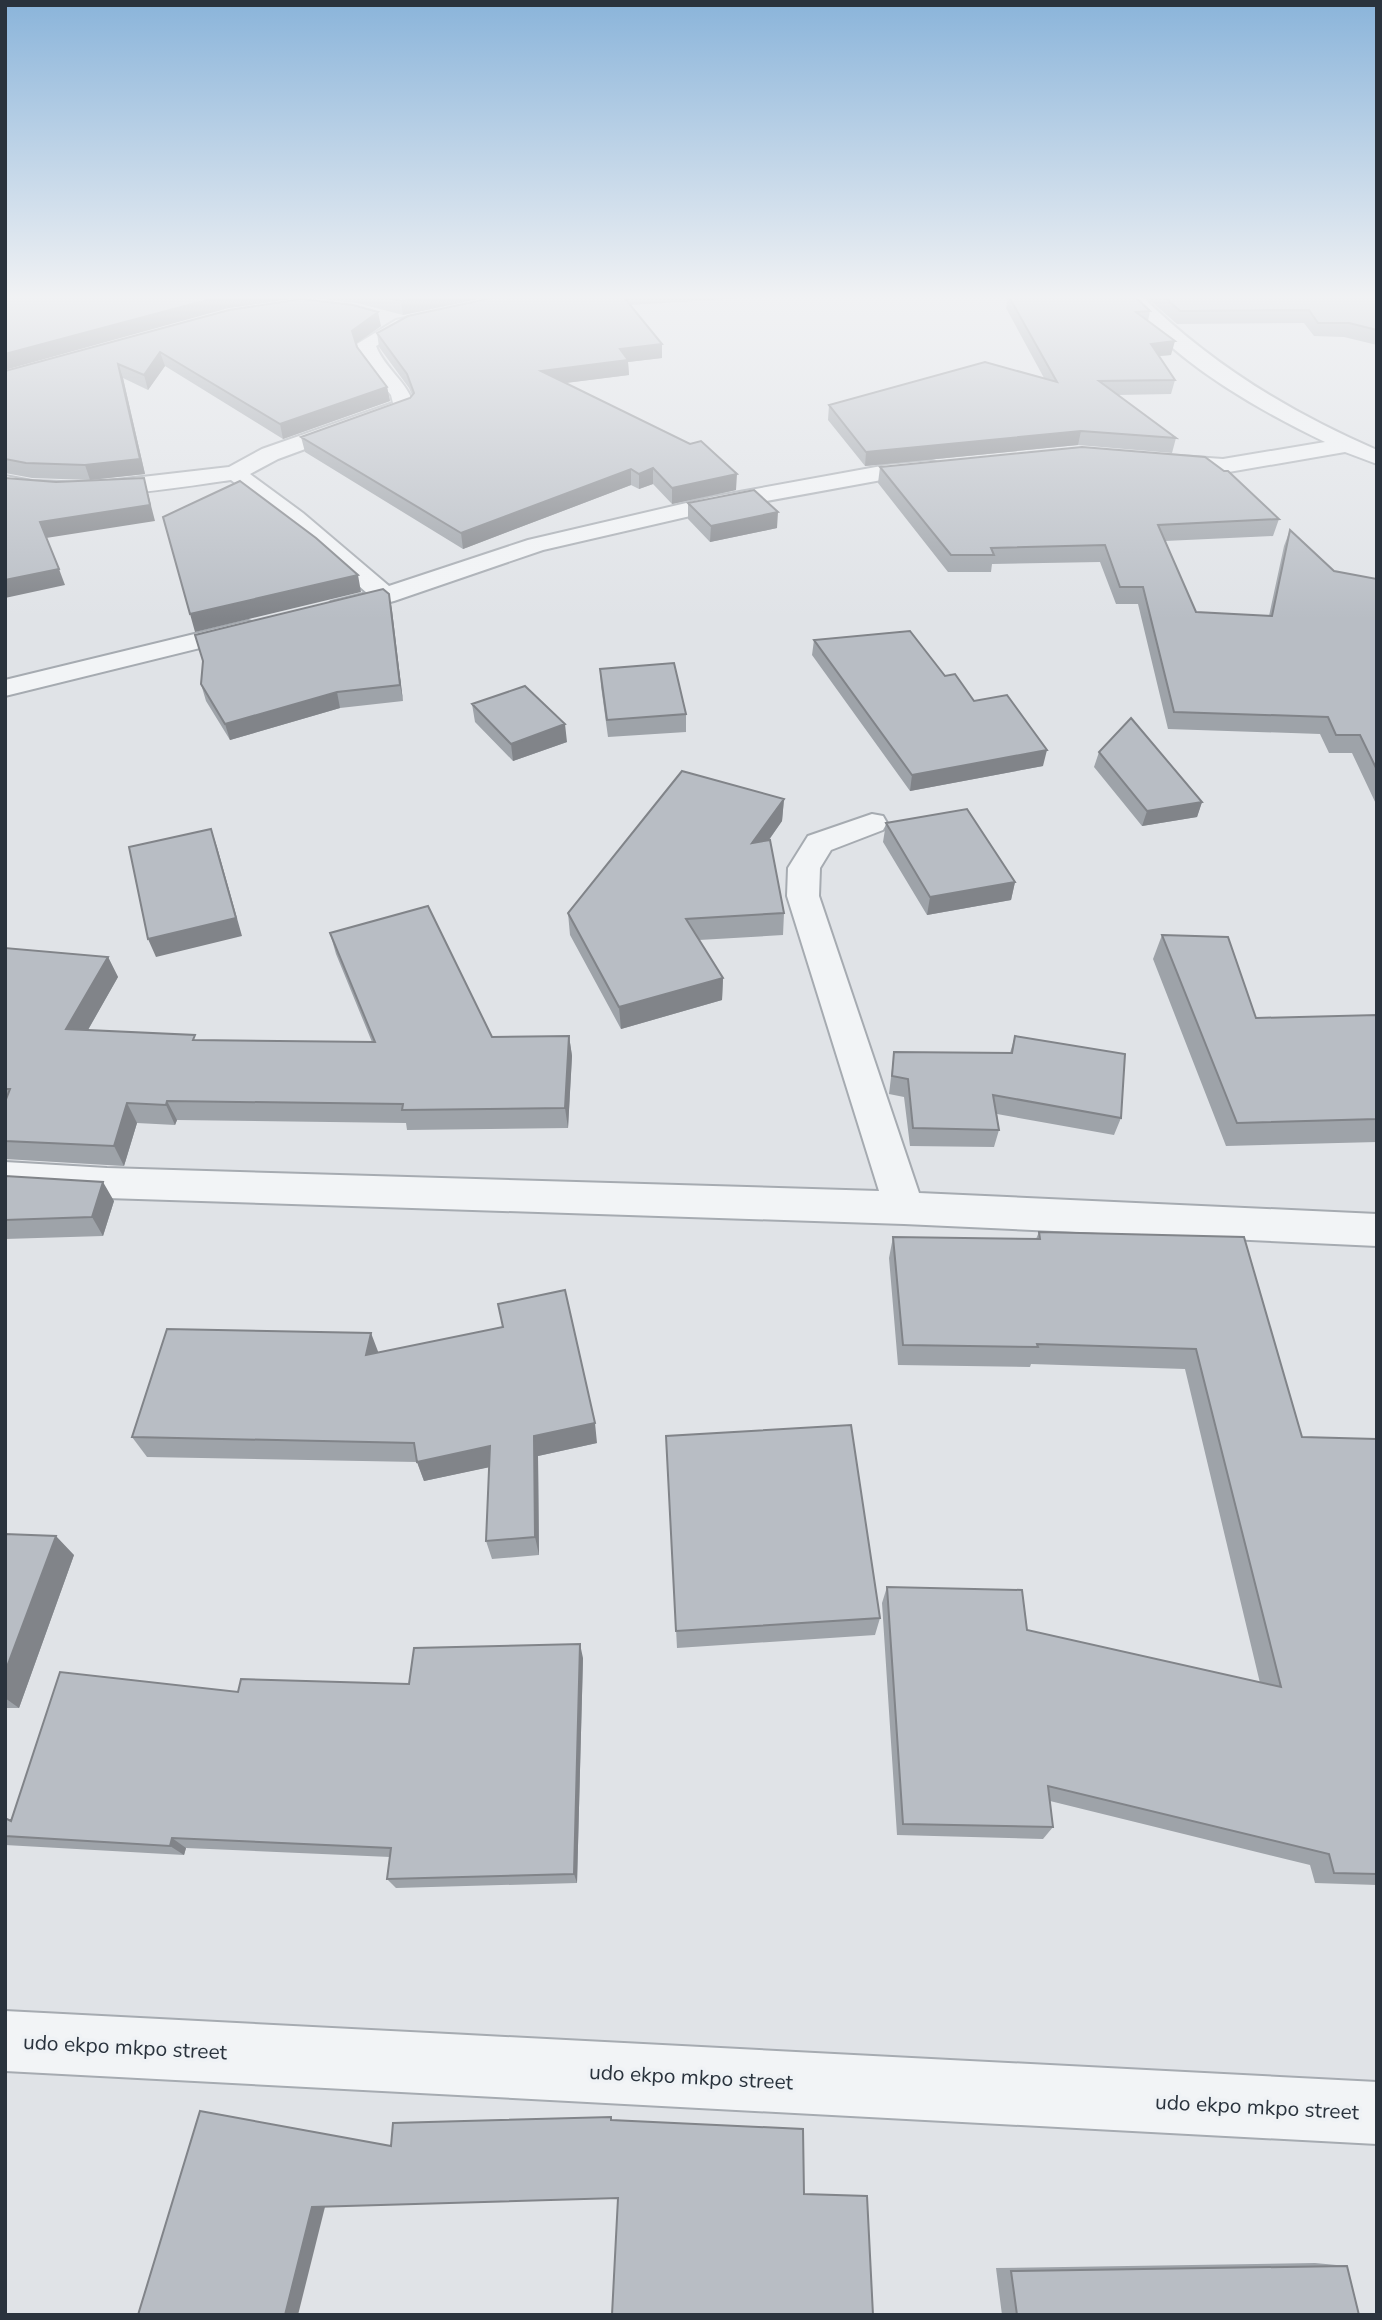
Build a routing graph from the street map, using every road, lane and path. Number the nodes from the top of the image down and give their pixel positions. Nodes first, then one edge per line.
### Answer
1 (403, 403) edge
2 (1272, 403) edge
3 (1347, 445) junction
4 (1377, 457) edge
5 (1139, 458) edge
6 (955, 465) edge
7 (235, 473) junction
8 (5, 483) edge
9 (385, 596) junction
10 (317, 613) edge
11 (276, 622) edge
12 (5, 688) edge
13 (872, 823) dead end
14 (5, 1177) edge
15 (904, 1208) junction
16 (1377, 1230) edge
17 (5, 2041) edge
18 (1377, 2113) edge

1 - 7 street
2 - 3 street
3 - 4 street
3 - 5 street
6 - 9 street
7 - 8 street
7 - 9 street
9 - 10 street
11 - 12 street
13 - 15 street
14 - 15 street
15 - 16 street
17 - 18 street, udo ekpo mkpo street

